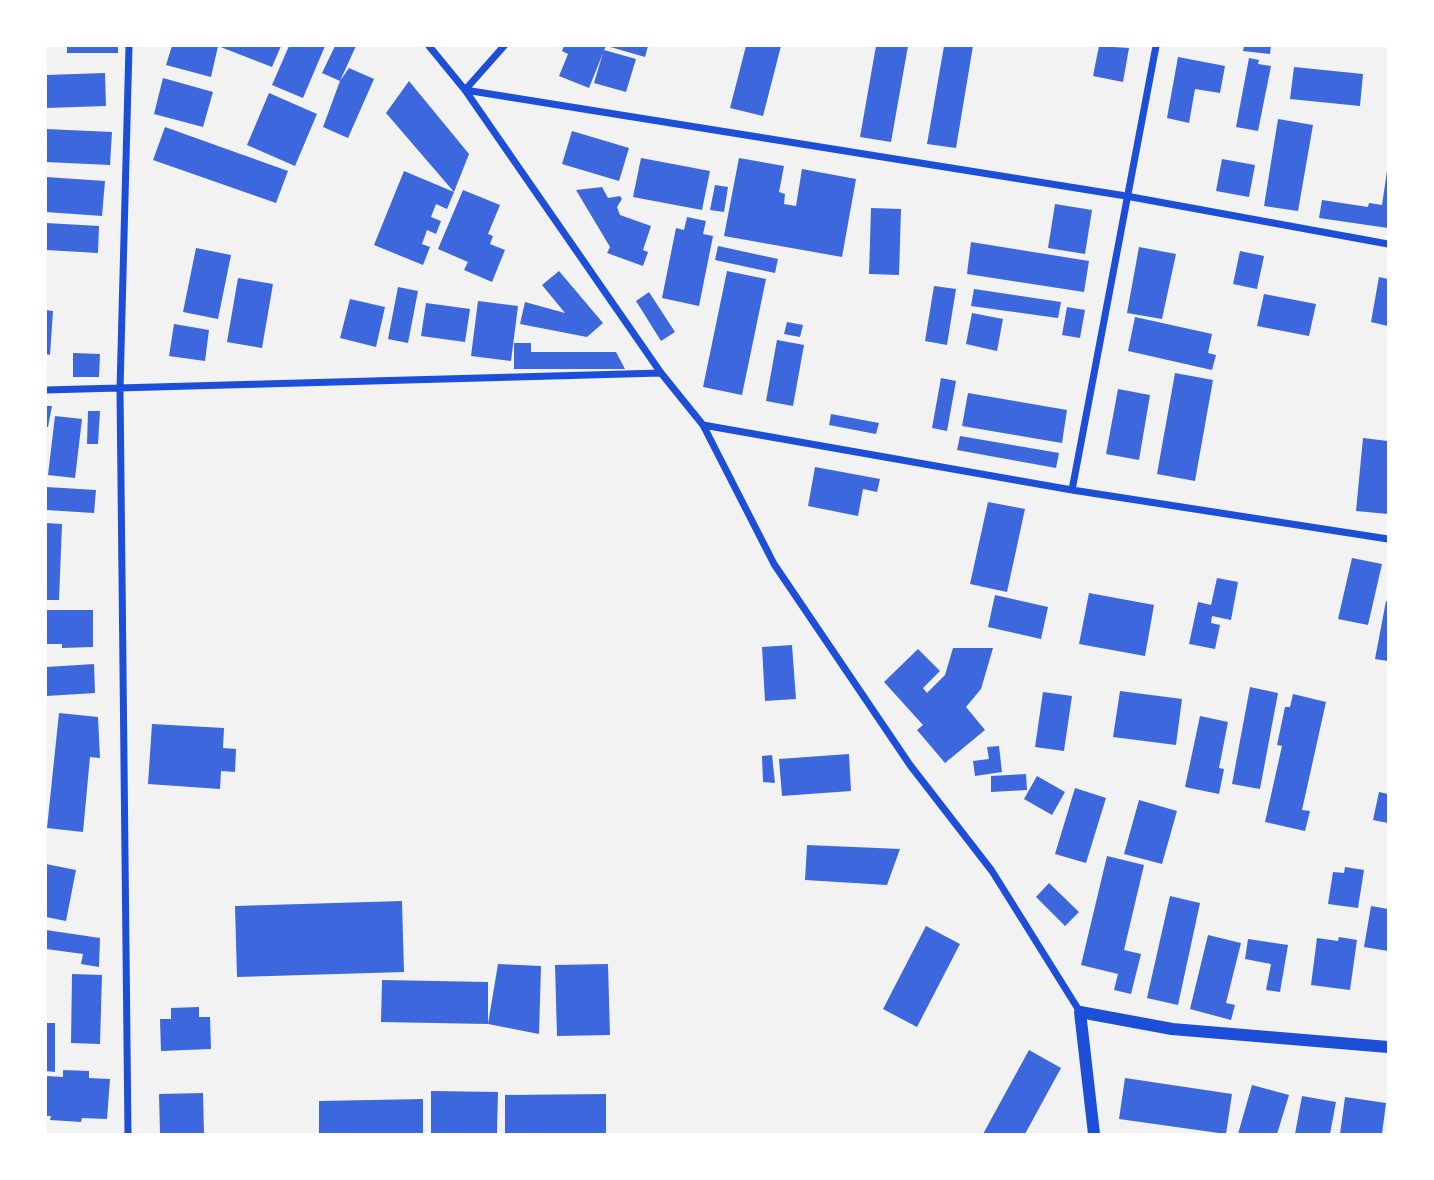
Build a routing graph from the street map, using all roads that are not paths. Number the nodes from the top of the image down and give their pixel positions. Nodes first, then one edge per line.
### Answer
1 (129, 46) edge
2 (429, 46) edge
3 (504, 46) edge
4 (1156, 46) edge
5 (466, 90) junction
6 (1126, 196) junction
7 (1388, 244) edge
8 (661, 373) junction
9 (120, 389) junction
10 (46, 390) edge
11 (703, 425) junction
12 (1072, 490) junction
13 (1388, 539) edge
14 (1080, 1012) junction
15 (1388, 1047) edge
16 (128, 1135) edge
17 (1094, 1135) edge

1 - 9 street
2 - 5 street
3 - 5 street
4 - 6 street
5 - 6 street
5 - 8 street
6 - 7 street
6 - 12 street
8 - 9 street
8 - 11 street
9 - 10 street
9 - 16 street
11 - 12 street
11 - 14 street
12 - 13 street
14 - 15 street
14 - 17 street

